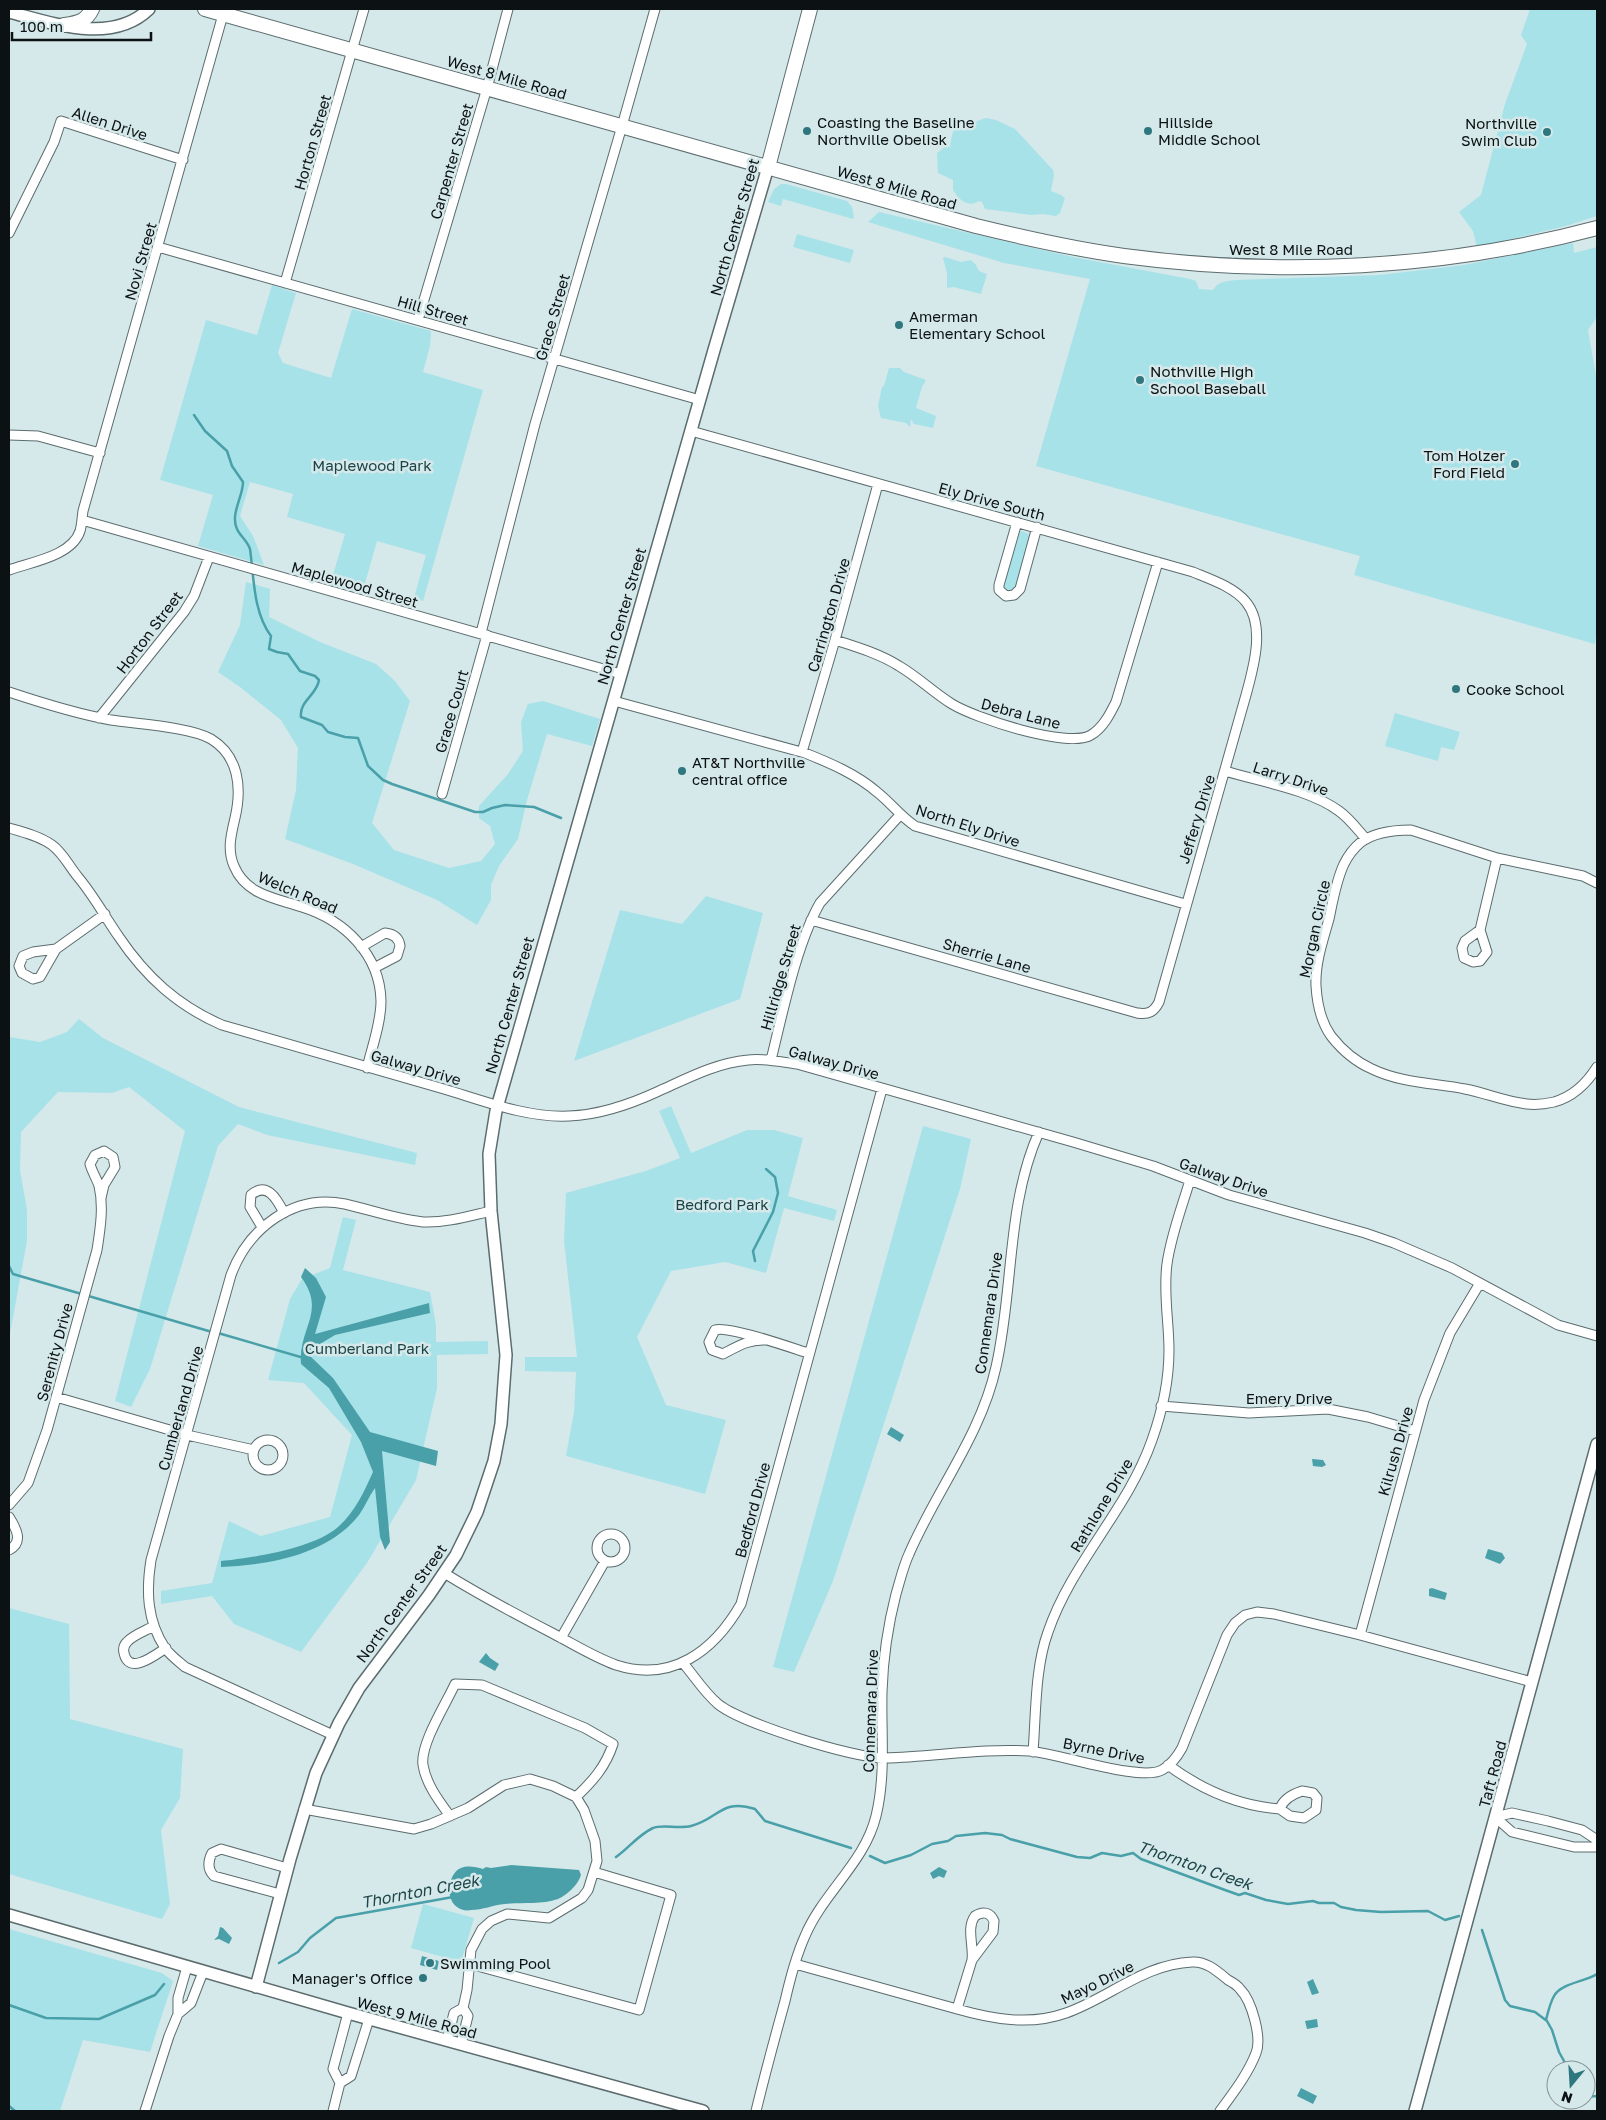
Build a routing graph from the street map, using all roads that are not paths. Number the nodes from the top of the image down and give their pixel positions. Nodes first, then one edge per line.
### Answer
1 (92, 9) edge
2 (149, 9) edge
3 (205, 9) edge
4 (364, 9) edge
5 (508, 9) edge
6 (654, 9) edge
7 (810, 9) edge
8 (224, 11) edge
9 (9, 12) edge
10 (64, 26) junction
11 (353, 50) junction
12 (487, 88) junction
13 (622, 126) junction
14 (183, 160) junction
15 (768, 167) junction
16 (1597, 228) edge
17 (9, 233) edge
18 (158, 247) junction
19 (285, 283) junction
20 (418, 320) junction
21 (555, 359) junction
22 (700, 400) junction
23 (691, 432) junction
24 (9, 435) edge
25 (100, 453) junction
26 (878, 484) junction
27 (82, 520) junction
28 (1017, 522) junction
29 (1037, 527) junction
30 (209, 557) junction
31 (1158, 562) junction
32 (9, 570) edge
33 (484, 634) junction
34 (1256, 635) joint
35 (835, 640) junction
36 (621, 674) junction
37 (9, 692) edge
38 (614, 701) junction
39 (100, 718) junction
40 (802, 752) junction
41 (1225, 771) junction
42 (442, 794) dead end
43 (900, 815) junction
44 (9, 828) edge
45 (1366, 839) junction
46 (1497, 858) junction
47 (1597, 882) edge
48 (1186, 904) junction
49 (105, 914) junction
50 (811, 920) junction
51 (1480, 930) dead end
52 (361, 947) junction
53 (56, 949) dead end
54 (374, 968) junction
55 (1155, 1010) joint
56 (771, 1060) junction
57 (1597, 1067) edge
58 (367, 1068) junction
59 (882, 1089) junction
60 (497, 1104) junction
61 (1039, 1132) junction
62 (1190, 1180) junction
63 (101, 1198) junction
64 (491, 1211) junction
65 (284, 1213) junction
66 (262, 1227) junction
67 (1480, 1284) junction
68 (1597, 1336) edge
69 (766, 1340) junction
70 (808, 1353) junction
71 (56, 1397) junction
72 (1161, 1406) junction
73 (1415, 1431) junction
74 (187, 1435) junction
75 (1597, 1444) edge
76 (254, 1450) dead end
77 (9, 1505) edge
78 (9, 1517) edge
79 (9, 1550) edge
80 (605, 1560) dead end
81 (444, 1573) junction
82 (154, 1626) junction
83 (1360, 1634) junction
84 (561, 1638) junction
85 (166, 1648) junction
86 (683, 1663) junction
87 (1532, 1682) junction
88 (333, 1735) junction
89 (1033, 1752) junction
90 (883, 1758) junction
91 (1168, 1765) junction
92 (576, 1797) junction
93 (304, 1809) junction
94 (1280, 1809) dead end
95 (450, 1816) junction
96 (1495, 1817) junction
97 (1597, 1840) edge
98 (1597, 1847) edge
99 (288, 1868) junction
100 (594, 1872) junction
101 (280, 1894) junction
102 (9, 1916) edge
103 (972, 1960) junction
104 (470, 1964) junction
105 (796, 1964) junction
106 (187, 1967) junction
107 (202, 1972) junction
108 (256, 1987) junction
109 (463, 2008) junction
110 (957, 2009) junction
111 (348, 2013) junction
112 (178, 2014) junction
113 (369, 2019) junction
114 (446, 2040) junction
115 (461, 2044) junction
116 (340, 2083) junction
117 (331, 2110) edge
118 (145, 2111) edge
119 (703, 2111) edge
120 (756, 2111) edge
121 (1220, 2111) edge
122 (1414, 2111) edge

1 - 10 main road
2 - 10 street
3 - 8 main road, West 8 Mile Road
4 - 11 street, Horton Street
5 - 12 street, Carpenter Street
6 - 13 street, Grace Street
7 - 15 main road, North Center Street
8 - 11 main road, West 8 Mile Road
8 - 14 street, Novi Street
9 - 10 street
11 - 12 main road, West 8 Mile Road
11 - 19 street, Horton Street
12 - 13 main road, West 8 Mile Road
12 - 20 street, Carpenter Street
13 - 15 main road, West 8 Mile Road
13 - 21 street, Grace Street
14 - 17 street, Allen Drive
14 - 18 street, Novi Street
15 - 16 main road, West 8 Mile Road
15 - 22 street, North Center Street
18 - 19 street, Hill Street
18 - 25 street, Novi Street
19 - 20 street, Hill Street
20 - 21 street, Hill Street
21 - 22 street, Hill Street
21 - 33 street, Grace Street
22 - 23 street, North Center Street
23 - 26 street, Ely Drive South
23 - 36 street, North Center Street
24 - 25 street
25 - 27 street, Novi Street
26 - 28 street, Ely Drive South
26 - 35 street, Carrington Drive
27 - 30 street, Maplewood Street
27 - 32 street, Novi Street
28 - 29 street, Ely Drive South
28 - 29 street
29 - 31 street, Ely Drive South
30 - 33 street, Maplewood Street
30 - 39 street, Horton Street
31 - 34 street, Ely Drive South
31 - 35 street, Debra Lane
33 - 36 street, Maplewood Street
33 - 42 street, Grace Court
34 - 41 street, Jeffery Drive
35 - 40 street, Carrington Drive
36 - 38 street, North Center Street
37 - 39 street, Welch Road
38 - 40 street, North Ely Drive
38 - 60 street, North Center Street
39 - 52 street, Welch Road
40 - 43 street, North Ely Drive
41 - 45 street, Larry Drive
41 - 48 street, Jeffery Drive
43 - 48 street, North Ely Drive
43 - 50 street, Hillridge Street
44 - 49 street, Galway Drive
45 - 46 street, Morgan Circle
45 - 57 street, Morgan Circle
46 - 47 street, Morgan Circle
46 - 51 street
48 - 55 street, Jeffery Drive
49 - 53 street
49 - 58 street, Galway Drive
50 - 55 street, Sherrie Lane
50 - 56 street, Hillridge Street
52 - 54 street, Welch Road
52 - 54 street
54 - 58 street, Welch Road
56 - 59 street, Galway Drive
56 - 60 street, Galway Drive
58 - 60 street, Galway Drive
59 - 61 street, Galway Drive
59 - 70 street, Bedford Drive
60 - 64 street, North Center Street
61 - 62 street, Galway Drive
61 - 90 street, Connemara Drive
62 - 67 street, Galway Drive
62 - 72 street, Rathlone Drive
63 - 63 street, Serenity Drive
63 - 71 street, Serenity Drive
64 - 65 street, Cumberland Drive
64 - 81 street, North Center Street
65 - 66 street, Cumberland Drive
65 - 66 street
66 - 74 street, Cumberland Drive
67 - 68 street, Galway Drive
67 - 73 street, Kilrush Drive
69 - 69 street
69 - 70 street
70 - 86 street, Bedford Drive
71 - 74 street
71 - 77 street, Serenity Drive
72 - 73 street, Emery Drive
72 - 89 street, Rathlone Drive
73 - 83 street, Kilrush Drive
74 - 76 street
74 - 82 street, Cumberland Drive
75 - 87 street, Taft Road
78 - 79 street
80 - 84 street
81 - 84 street, Bedford Drive
81 - 88 street, North Center Street
82 - 85 street, Cumberland Drive
82 - 85 street
83 - 87 street
83 - 91 street
84 - 86 street, Bedford Drive
85 - 88 street, Cumberland Drive
86 - 90 street, Byrne Drive
87 - 96 street, Taft Road
88 - 93 street, North Center Street
89 - 90 street, Byrne Drive
89 - 91 street, Byrne Drive
90 - 105 street, Connemara Drive
91 - 94 street
92 - 95 street
92 - 95 street
92 - 100 street
93 - 95 street
93 - 99 street, North Center Street
96 - 97 street
96 - 98 street
96 - 122 street, Taft Road
99 - 101 street, North Center Street
99 - 101 street
100 - 104 street
100 - 104 street
101 - 108 street, North Center Street
102 - 106 street, West 9 Mile Road
103 - 103 street
103 - 110 street
104 - 109 street
105 - 110 street, Mayo Drive
105 - 120 street, Connemara Drive
106 - 107 street, West 9 Mile Road
106 - 112 street
107 - 108 street, West 9 Mile Road
107 - 112 street
108 - 111 street, West 9 Mile Road
109 - 114 street
109 - 115 street
110 - 121 street, Mayo Drive
111 - 113 street, West 9 Mile Road
111 - 116 street
112 - 118 street
113 - 114 street, West 9 Mile Road
113 - 116 street
114 - 115 street, West 9 Mile Road
115 - 119 street, West 9 Mile Road
116 - 117 street

